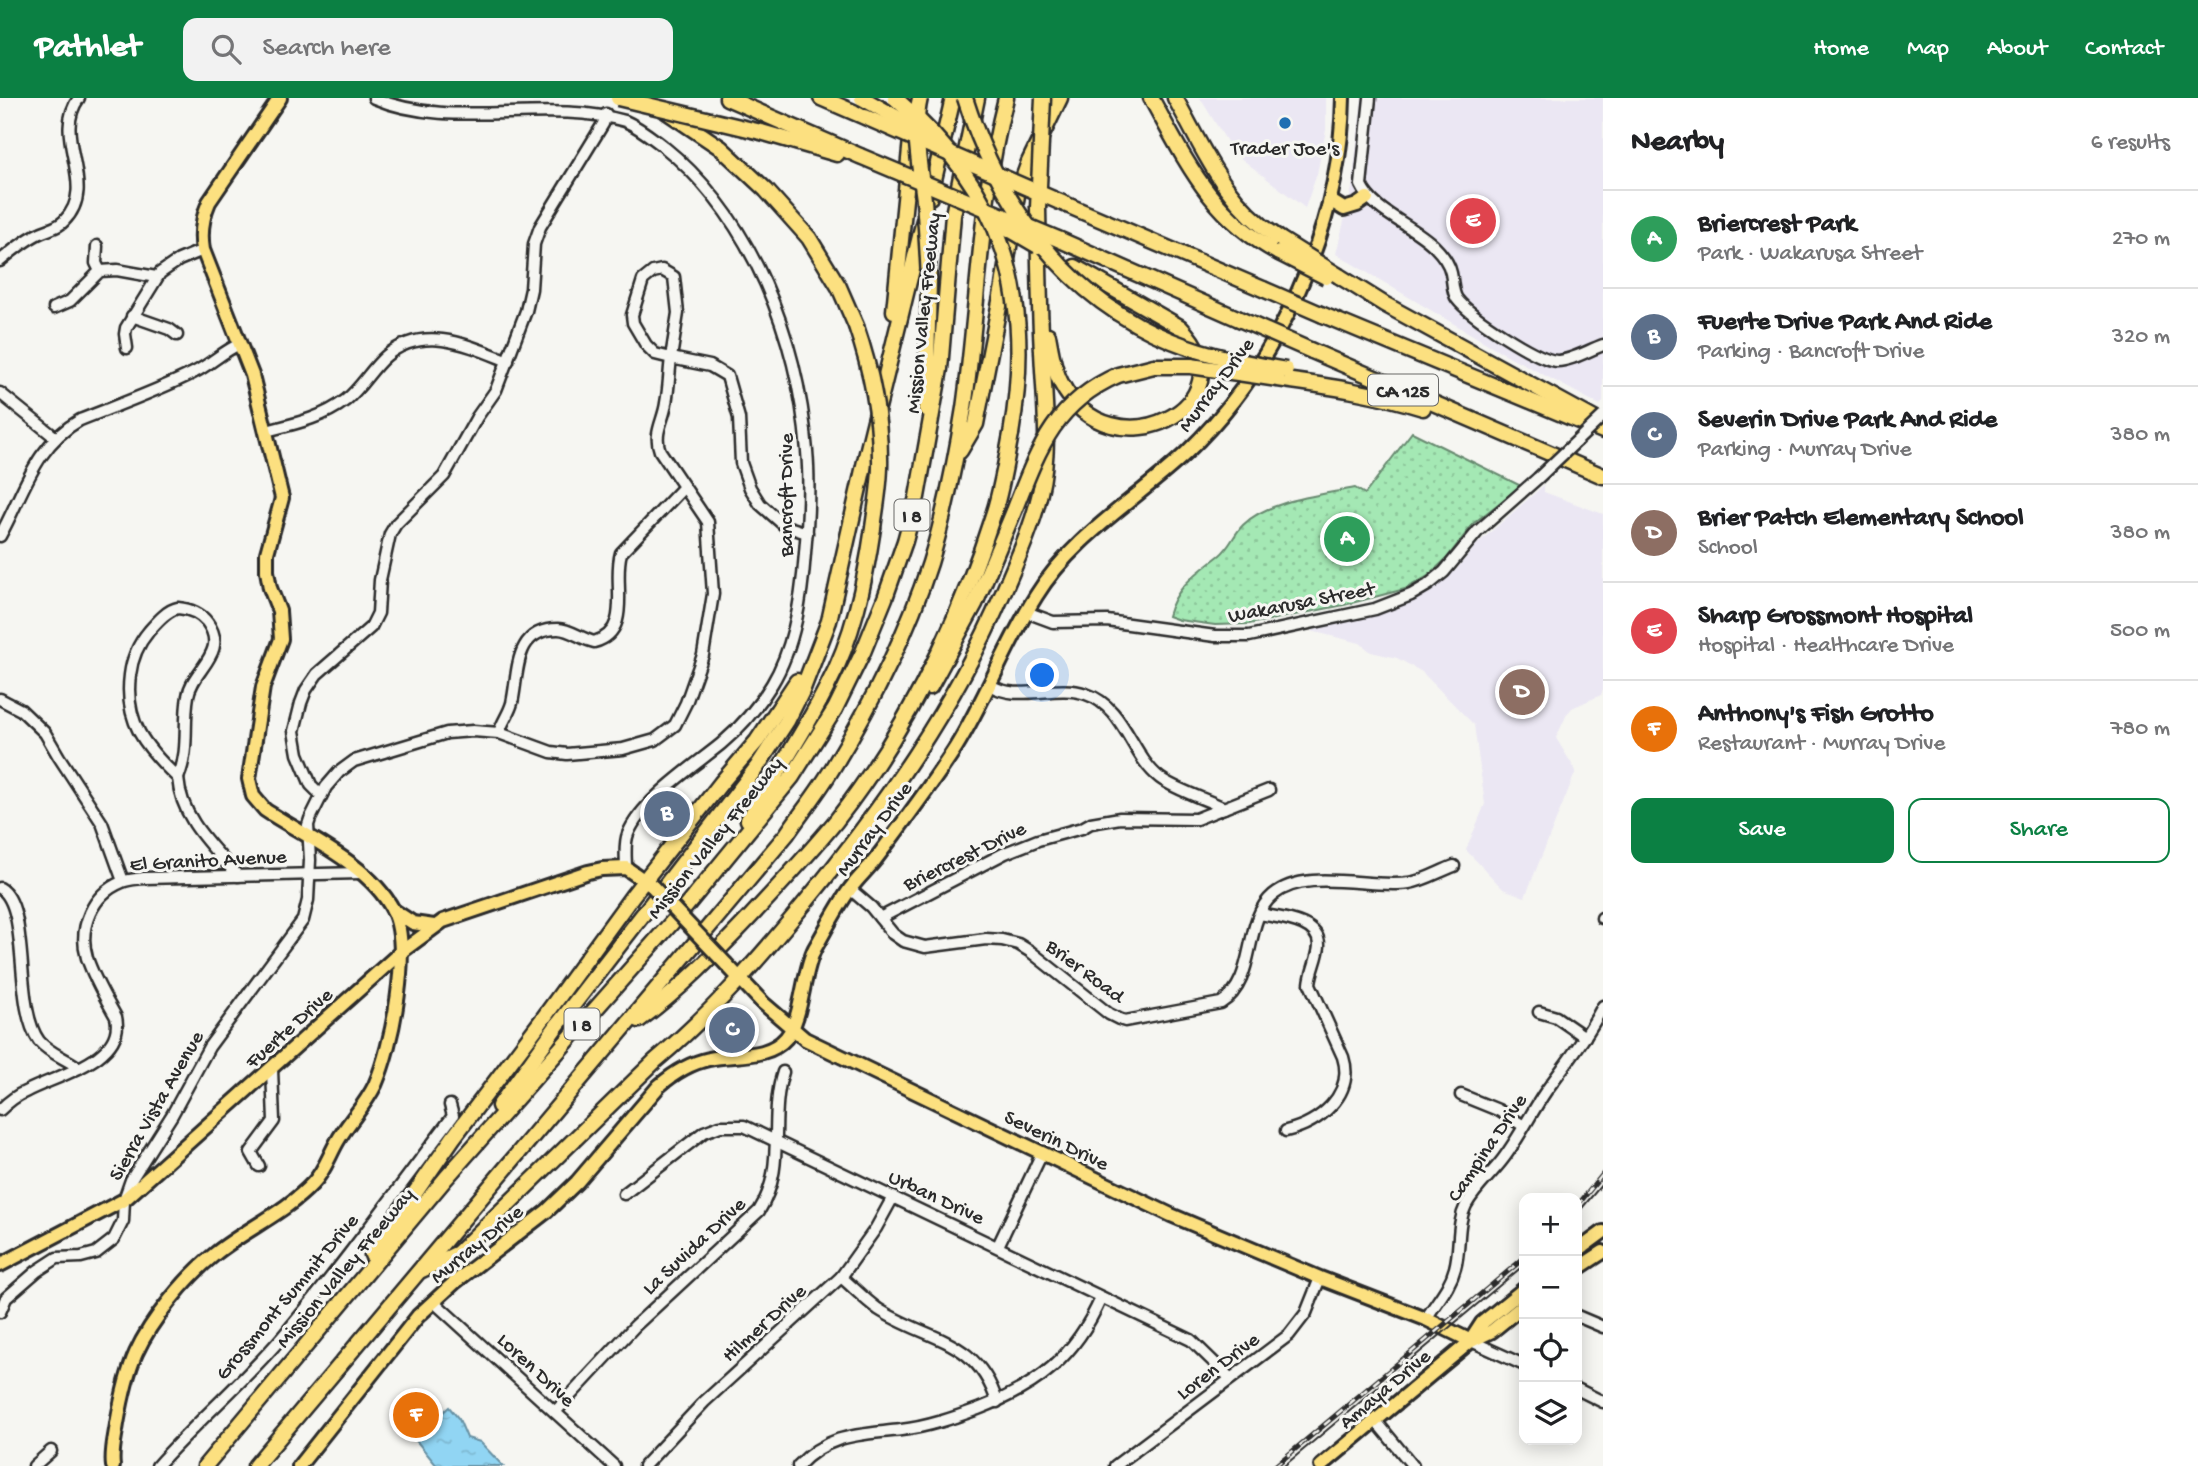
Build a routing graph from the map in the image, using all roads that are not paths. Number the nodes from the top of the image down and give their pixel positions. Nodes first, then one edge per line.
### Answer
1 (79, 98) edge
2 (280, 98) edge
3 (374, 98) edge
4 (618, 98) edge
5 (643, 98) edge
6 (727, 98) edge
7 (821, 98) edge
8 (862, 98) edge
9 (895, 98) edge
10 (918, 98) edge
11 (953, 98) edge
12 (965, 98) edge
13 (977, 98) edge
14 (1043, 98) edge
15 (1060, 98) edge
16 (1151, 98) edge
17 (1175, 98) edge
18 (1343, 98) edge
19 (1370, 98) edge
20 (1005, 103) edge
21 (606, 114) junction
22 (860, 156) junction
23 (969, 163) junction
24 (943, 189) junction
25 (1367, 198) junction
26 (1331, 201) junction
27 (97, 246) dead end
28 (1279, 246) junction
29 (203, 250) junction
30 (0, 261) edge
31 (100, 271) junction
32 (156, 277) junction
33 (1040, 286) junction
34 (54, 308) dead end
35 (132, 316) junction
36 (177, 335) dead end
37 (240, 344) junction
38 (1603, 345) edge
39 (127, 348) dead end
40 (671, 358) junction
41 (508, 360) junction
42 (1282, 375) junction
43 (881, 392) junction
44 (0, 393) edge
45 (1603, 416) edge
46 (1603, 424) edge
47 (1494, 430) junction
48 (266, 431) junction
49 (1603, 431) edge
50 (56, 438) junction
51 (926, 451) junction
52 (954, 461) junction
53 (1603, 476) edge
54 (683, 488) junction
55 (807, 533) junction
56 (0, 536) edge
57 (837, 579) junction
58 (1026, 612) junction
59 (990, 685) junction
60 (0, 699) edge
61 (499, 733) junction
62 (894, 736) junction
63 (178, 778) junction
64 (1269, 790) dead end
65 (321, 795) junction
66 (1224, 808) junction
67 (308, 837) junction
68 (1454, 866) dead end
69 (626, 868) junction
70 (717, 868) junction
71 (361, 873) junction
72 (310, 874) junction
73 (238, 876) junction
74 (123, 881) junction
75 (649, 884) junction
76 (0, 888) edge
77 (850, 889) junction
78 (393, 910) junction
79 (1260, 915) junction
80 (880, 918) junction
81 (434, 926) junction
82 (401, 952) junction
83 (741, 979) junction
84 (1603, 1006) edge
85 (1539, 1012) dead end
86 (792, 1029) junction
87 (618, 1035) junction
88 (1585, 1038) junction
89 (79, 1068) junction
90 (272, 1069) junction
91 (783, 1072) dead end
92 (1461, 1095) dead end
93 (450, 1105) dead end
94 (0, 1110) edge
95 (1524, 1126) junction
96 (1286, 1131) dead end
97 (778, 1142) junction
98 (1042, 1153) junction
99 (259, 1166) dead end
100 (446, 1178) junction
101 (624, 1194) dead end
102 (893, 1196) junction
103 (124, 1200) junction
104 (1603, 1232) edge
105 (998, 1246) junction
106 (1582, 1247) edge
107 (1603, 1252) edge
108 (0, 1265) edge
109 (1582, 1266) edge
110 (418, 1272) junction
111 (841, 1277) junction
112 (1320, 1278) junction
113 (1519, 1293) edge
114 (1101, 1297) junction
115 (433, 1302) junction
116 (1519, 1309) edge
117 (0, 1312) edge
118 (1582, 1318) edge
119 (1426, 1319) junction
120 (1603, 1327) edge
121 (321, 1328) junction
122 (1471, 1340) junction
123 (1519, 1363) edge
124 (1230, 1378) junction
125 (1582, 1392) edge
126 (997, 1402) junction
127 (1603, 1402) edge
128 (555, 1412) junction
129 (1375, 1420) junction
130 (51, 1451) dead end
131 (34, 1466) edge
132 (113, 1466) edge
133 (156, 1466) edge
134 (205, 1466) edge
135 (254, 1466) edge
136 (299, 1466) edge
137 (614, 1466) edge
138 (644, 1466) edge
139 (798, 1466) edge
140 (1115, 1466) edge
141 (1321, 1466) edge
142 (1413, 1466) edge

1 - 30 street
2 - 29 main road
3 - 21 street, Bancroft Drive
4 - 22 highway, bridge
5 - 70 highway, bridge
6 - 22 highway, CA 125
7 - 23 highway, CA 125, bridge
8 - 23 highway, bridge
9 - 62 highway, bridge
10 - 43 highway
10 - 51 highway, bridge
11 - 43 highway
12 - 42 highway, bridge
13 - 51 highway, Mission Valley Freeway / I 8
14 - 33 highway, bridge
15 - 52 highway
16 - 28 highway
17 - 28 highway
18 - 26 main road, Murray Drive
19 - 25 street
20 - 52 highway, I 8
21 - 41 street
21 - 55 street, Bancroft Drive
22 - 24 highway, CA 125, bridge
23 - 49 highway, CA 125, bridge
24 - 33 highway, bridge
24 - 47 highway, CA 125, bridge
25 - 26 main road
25 - 38 street
26 - 58 main road, Murray Drive
27 - 31 street
28 - 46 highway, bridge
29 - 32 street
29 - 37 main road
31 - 32 street
31 - 34 street
32 - 35 street
33 - 83 highway
35 - 36 street
35 - 39 street
37 - 48 main road
37 - 50 street
40 - 40 street, Sierra Vista Avenue
40 - 54 street, Sierra Vista Avenue
40 - 55 street
41 - 48 street
41 - 65 street
42 - 47 highway
42 - 62 highway, bridge
43 - 57 highway
44 - 50 street
45 - 58 street, Wakarusa Street, bridge
47 - 53 highway, CA 125
48 - 67 main road
50 - 56 street
51 - 70 highway, Mission Valley Freeway / I 8
52 - 87 highway, I 8
54 - 61 street
54 - 61 street, Sierra Vista Avenue
55 - 69 street, Bancroft Drive
57 - 75 highway
57 - 100 highway
58 - 59 main road, Murray Drive
59 - 66 street
59 - 77 main road, Murray Drive
60 - 74 street
61 - 65 street, Sierra Vista Avenue
62 - 87 highway
63 - 63 street
63 - 73 street
64 - 66 street, Briercrest Drive
65 - 67 street, Sierra Vista Avenue
66 - 80 street, Briercrest Drive
67 - 71 main road
67 - 72 street, Sierra Vista Avenue
68 - 79 street, Brier Road
69 - 75 main road, Severin Drive
69 - 81 main road, Fuerte Drive
70 - 100 highway, Mission Valley Freeway / I 8
71 - 72 street, El Granito Avenue
71 - 78 main road
72 - 73 street, El Granito Avenue
72 - 103 street, Sierra Vista Avenue
73 - 74 street, El Granito Avenue
74 - 89 street, El Granito Avenue
75 - 83 main road, Severin Drive, bridge
75 - 121 highway
76 - 89 street
77 - 80 street, Brier Road
77 - 86 main road, Murray Drive
78 - 81 main road
78 - 82 main road
79 - 80 street, Brier Road
79 - 96 street
81 - 82 main road, Fuerte Drive
82 - 90 main road, Fuerte Drive
82 - 132 main road
83 - 86 main road, Severin Drive
83 - 110 highway
84 - 88 street, Campina Drive
85 - 88 street
86 - 98 main road, Severin Drive
86 - 115 main road, Murray Drive
87 - 110 highway, I 8
88 - 95 street, Campina Drive
89 - 94 street, El Granito Avenue
90 - 99 street
90 - 103 main road, Fuerte Drive
91 - 97 street, La Suvida Drive
92 - 95 street
93 - 133 street, Grossmont Summit Drive
95 - 119 street, Campina Drive
97 - 101 street, Urban Drive
97 - 102 street, Urban Drive
97 - 128 street, La Suvida Drive
98 - 105 street
98 - 112 main road, Severin Drive
100 - 121 highway, Mission Valley Freeway / I 8
102 - 105 street, Urban Drive
102 - 111 street, Hilmer Drive
103 - 108 main road, Fuerte Drive
103 - 117 street, Sierra Vista Avenue
104 - 106 main road
105 - 114 street, Urban Drive
107 - 109 main road
110 - 135 highway, I 8
111 - 126 street
111 - 138 street, Hilmer Drive
112 - 119 main road, Severin Drive
112 - 124 street, Loren Drive
113 - 122 main road, Amaya Drive
114 - 124 street, Urban Drive
114 - 126 street
115 - 128 street, Loren Drive
115 - 136 main road, Murray Drive
116 - 122 main road, Amaya Drive
118 - 120 street
119 - 122 main road, Severin Drive
121 - 134 highway, Mission Valley Freeway / I 8
122 - 123 street, Severin Drive
122 - 129 main road, Amaya Drive
124 - 140 street, Loren Drive
125 - 127 street
126 - 139 street
128 - 137 street, Loren Drive
129 - 141 main road, Amaya Drive
129 - 142 street
130 - 131 street

